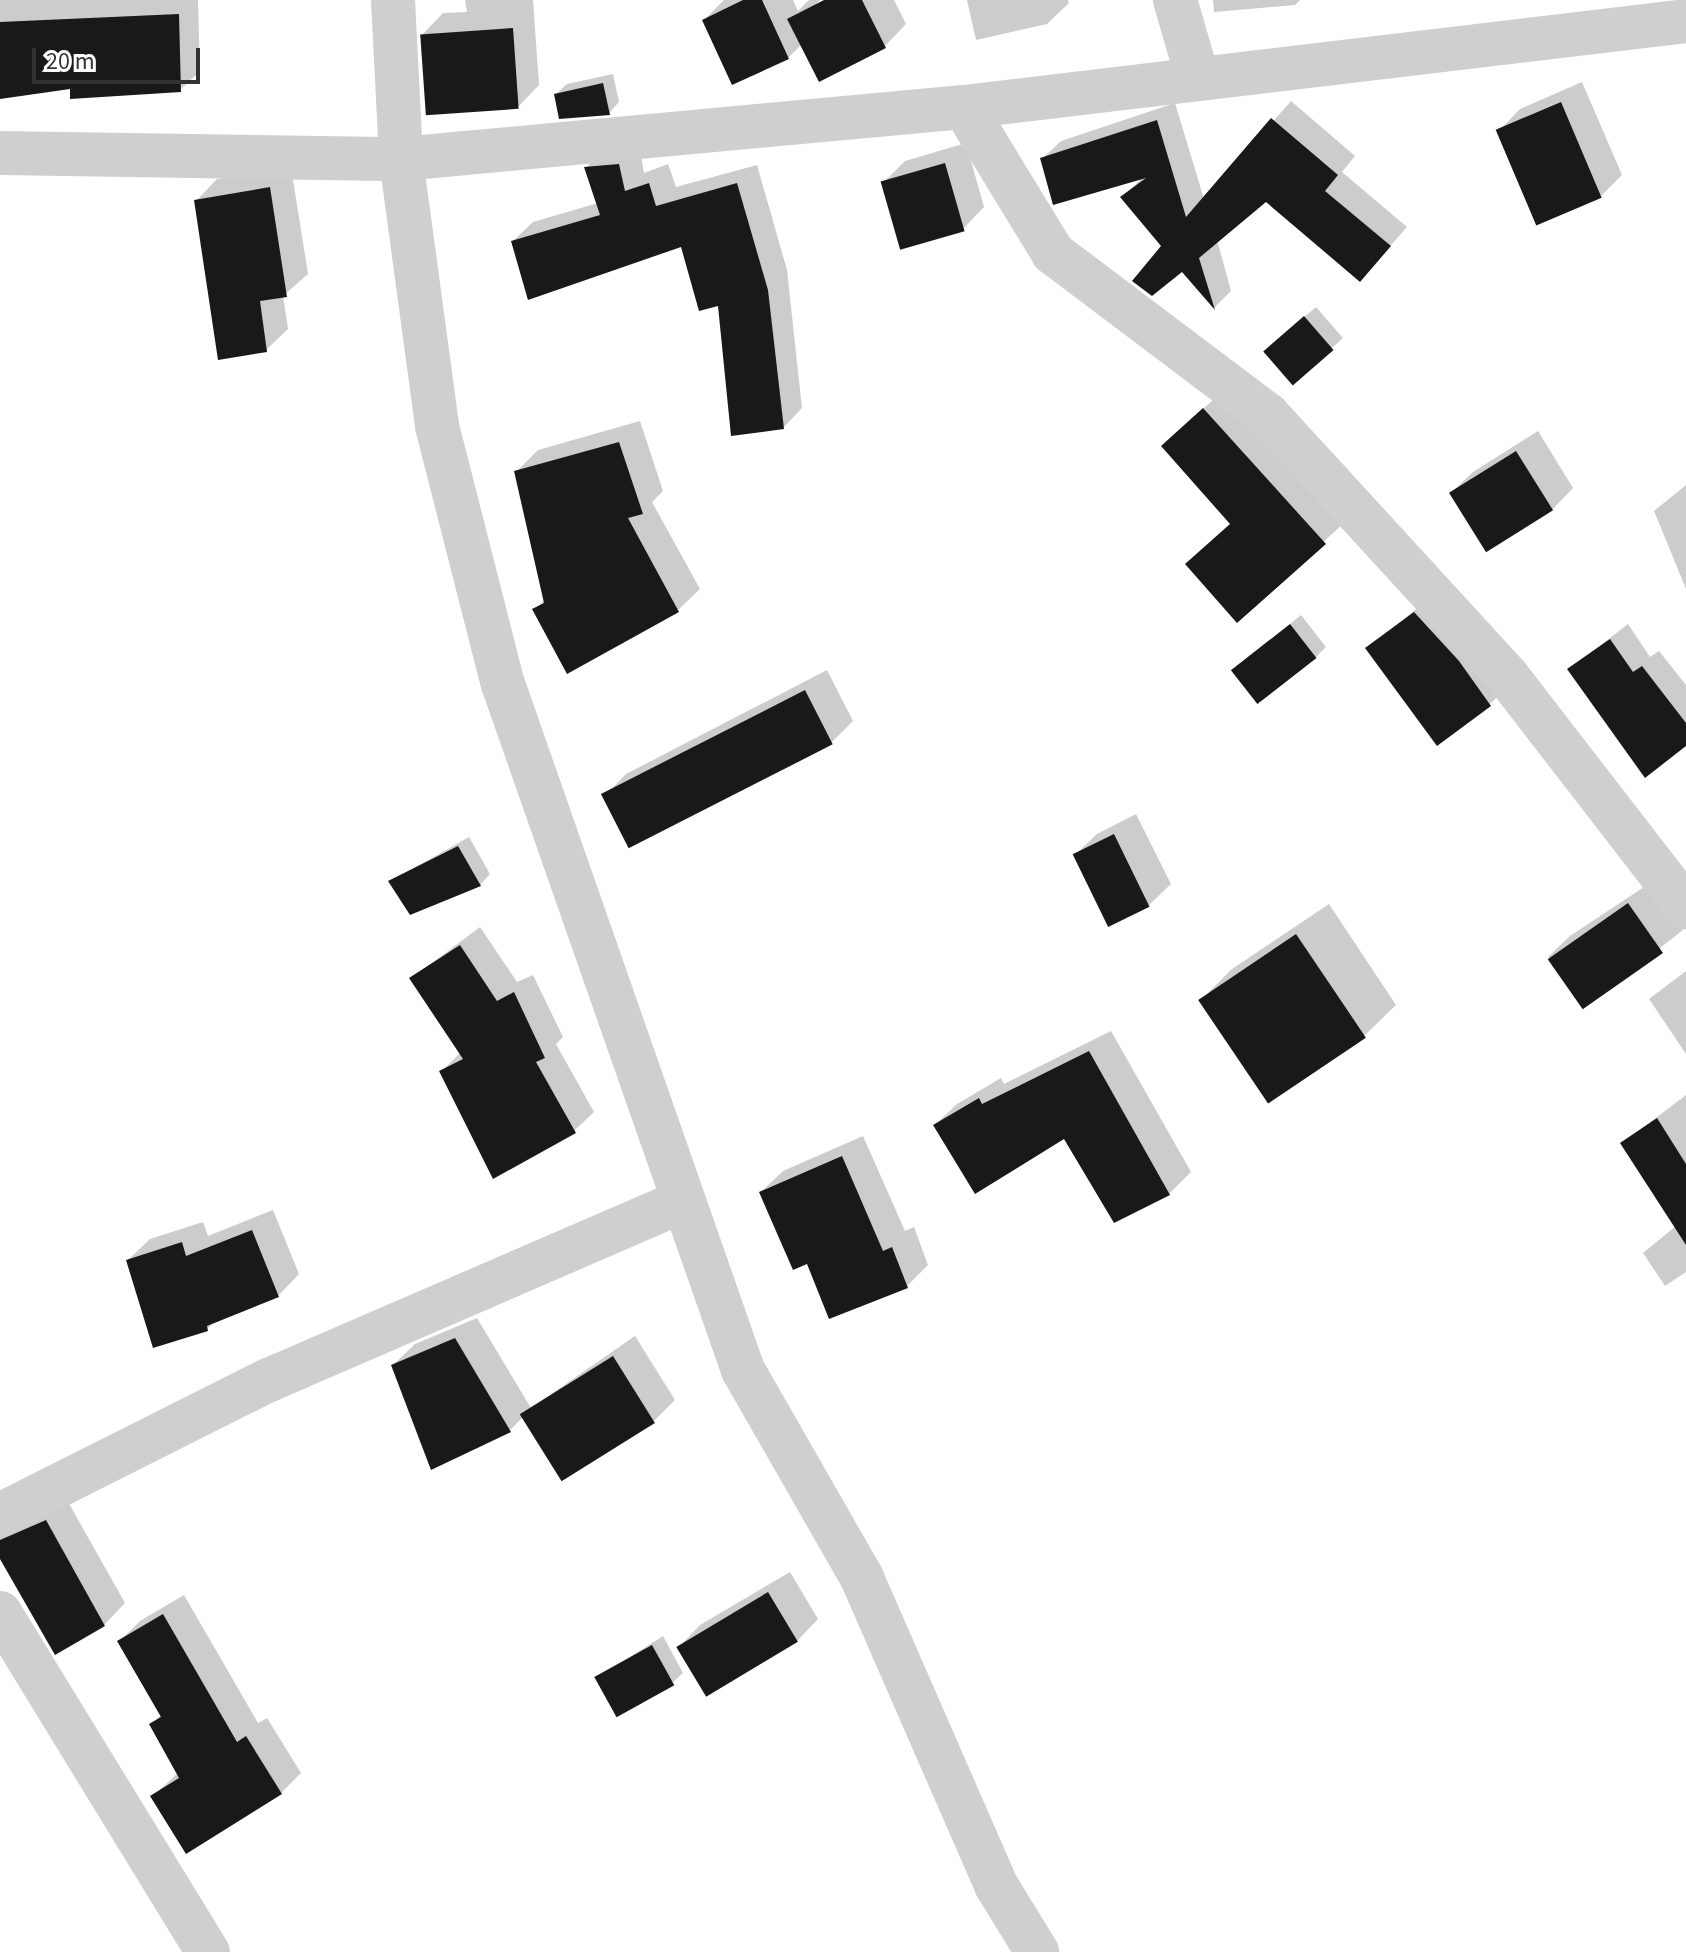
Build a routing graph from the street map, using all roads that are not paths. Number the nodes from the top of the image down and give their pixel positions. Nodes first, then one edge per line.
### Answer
1 (393, 0) edge
2 (1175, 0) edge
3 (1686, 21) edge
4 (1198, 79) junction
5 (964, 107) junction
6 (0, 153) edge
7 (401, 159) junction
8 (1686, 907) edge
9 (680, 1202) junction
10 (0, 1515) edge
11 (0, 1613) edge
12 (208, 1952) edge
13 (1037, 1952) edge

1 - 7 street
2 - 4 street
3 - 4 street
4 - 5 street
5 - 7 street
5 - 8 street
6 - 7 street
7 - 9 street
9 - 10 street
9 - 13 street
11 - 12 street

